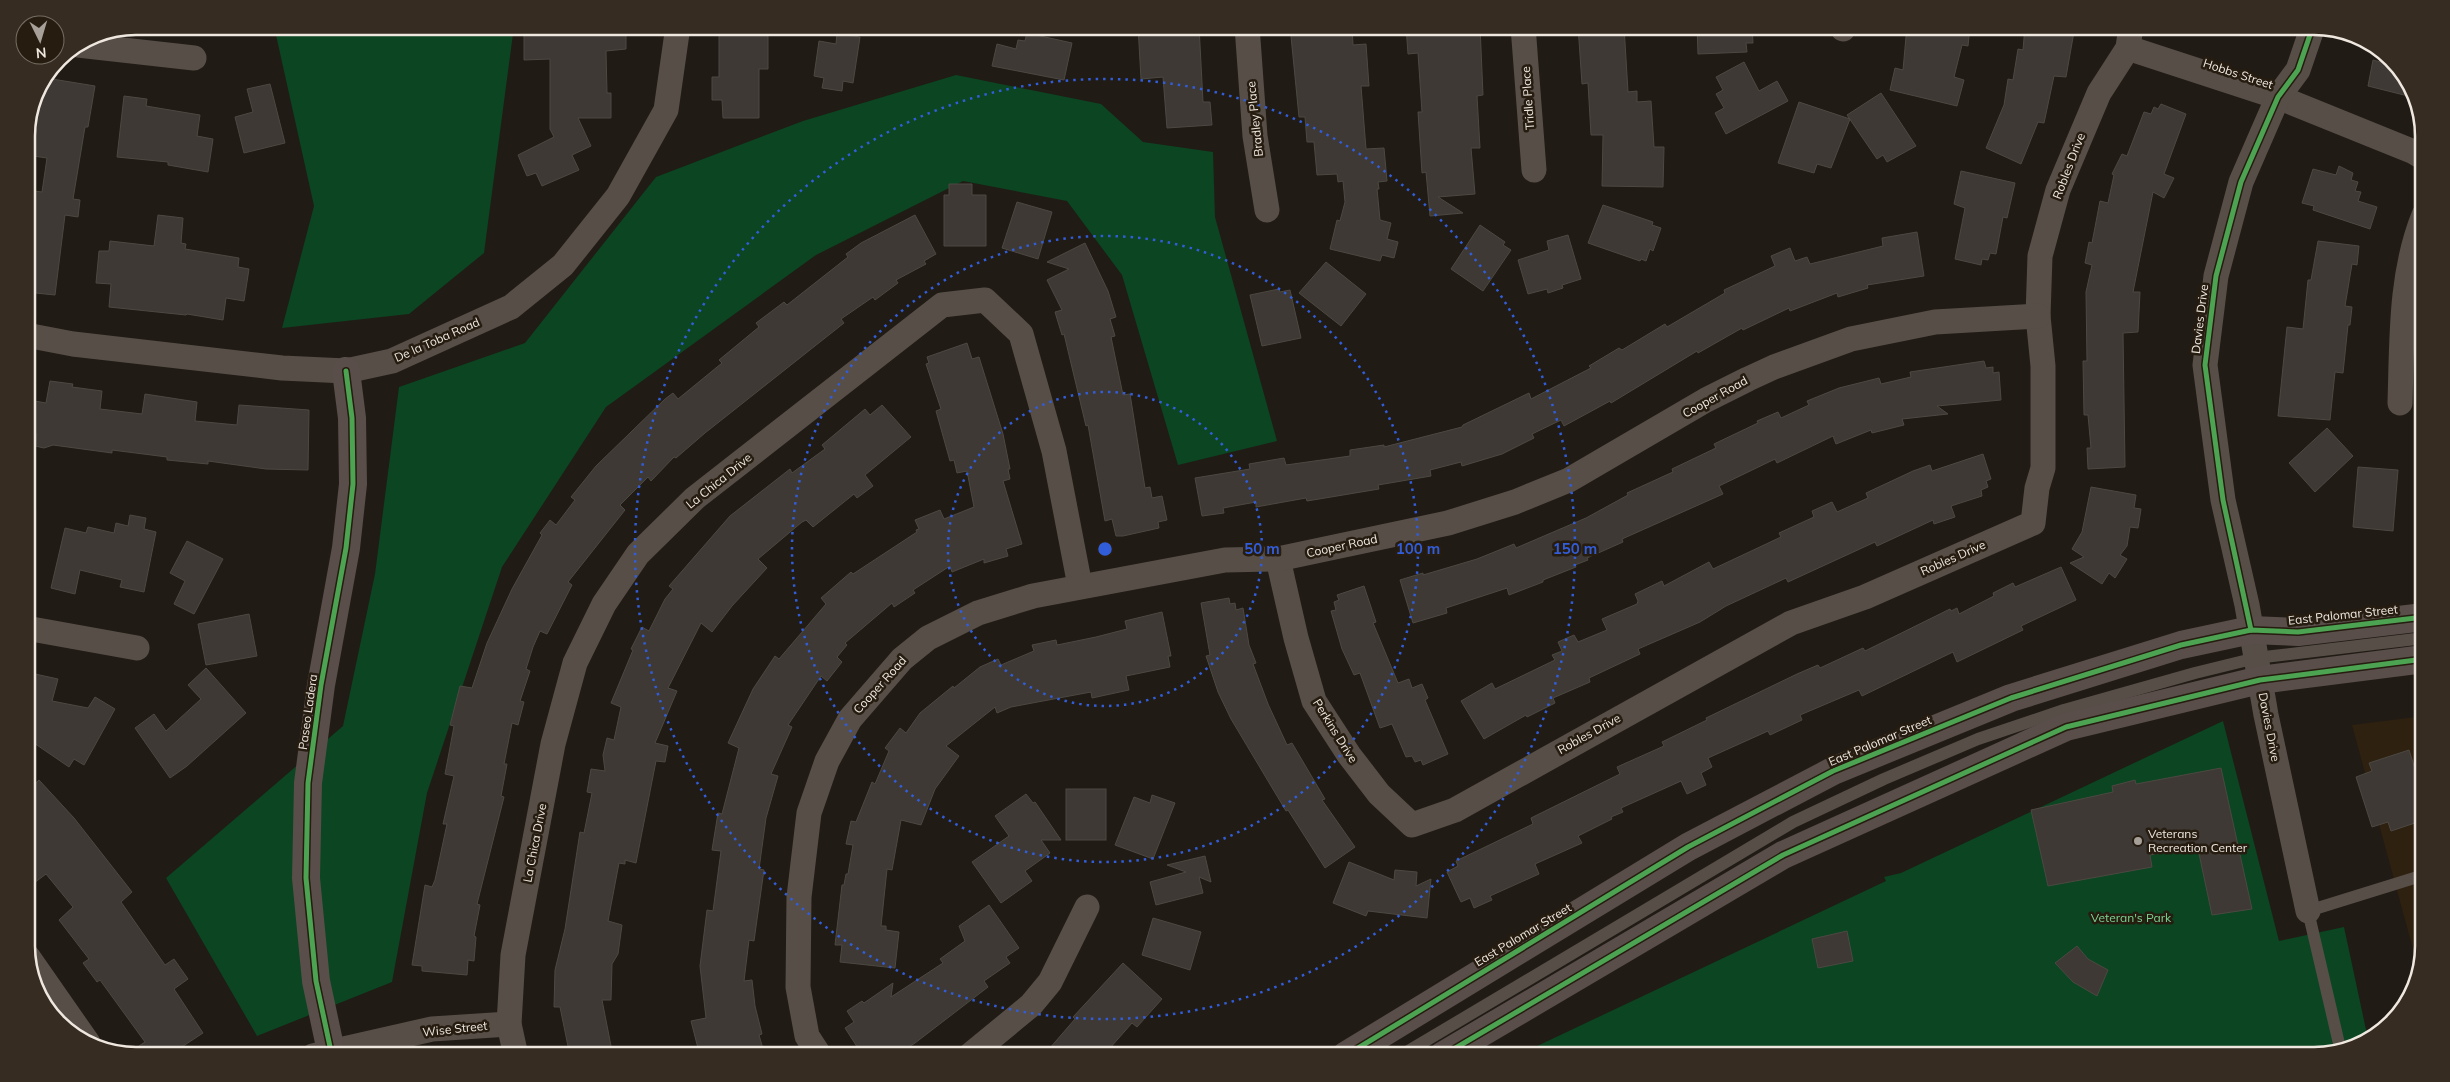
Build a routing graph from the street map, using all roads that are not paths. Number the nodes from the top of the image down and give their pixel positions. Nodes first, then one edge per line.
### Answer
1 (677, 35) edge
2 (1248, 35) edge
3 (1524, 35) edge
4 (2310, 35) edge
5 (2129, 37) edge
6 (89, 46) edge
7 (194, 58) dead end
8 (2278, 97) junction
9 (2415, 153) edge
10 (1534, 170) dead end
11 (1266, 210) dead end
12 (2415, 245) edge
13 (2038, 316) junction
14 (35, 337) edge
15 (346, 371) junction
16 (2400, 403) dead end
17 (1278, 559) junction
18 (1080, 586) junction
19 (2415, 618) edge
20 (35, 630) edge
21 (2251, 630) junction
22 (2415, 640) edge
23 (137, 648) dead end
24 (2415, 660) edge
25 (2258, 669) junction
26 (1412, 825) joint
27 (2415, 878) edge
28 (1087, 907) dead end
29 (2308, 911) junction
30 (39, 973) edge
31 (509, 1024) junction
32 (77, 1027) edge
33 (2339, 1044) edge
34 (325, 1047) edge
35 (356, 1047) edge
36 (514, 1047) edge
37 (814, 1047) edge
38 (980, 1047) edge
39 (1360, 1047) edge
40 (1415, 1047) edge
41 (1457, 1047) edge

1 - 15 street, De la Toba Road
2 - 11 street, Bradley Place
3 - 10 street, Tridle Place
4 - 8 street, Davies Drive
5 - 8 street, Hobbs Street
5 - 13 street, Robles Drive
6 - 7 street
8 - 9 street, Hobbs Street
8 - 21 street, Davies Drive
12 - 16 street
13 - 17 street, Cooper Road
13 - 26 street, Robles Drive
14 - 15 street, De la Toba Road
15 - 34 main road, Paseo Ladera
17 - 18 street, Cooper Road
17 - 26 street, Perkins Drive
18 - 31 street, La Chica Drive
18 - 37 street, Cooper Road
19 - 21 main road, East Palomar Street
20 - 23 street
21 - 25 street, Davies Drive
21 - 39 main road, East Palomar Street
22 - 25 lane
24 - 25 main road
25 - 29 street, Davies Drive
25 - 40 lane
25 - 41 main road
27 - 29 lane
28 - 38 street
29 - 33 lane
30 - 32 street
31 - 35 street, Wise Street
31 - 36 street, La Chica Drive

